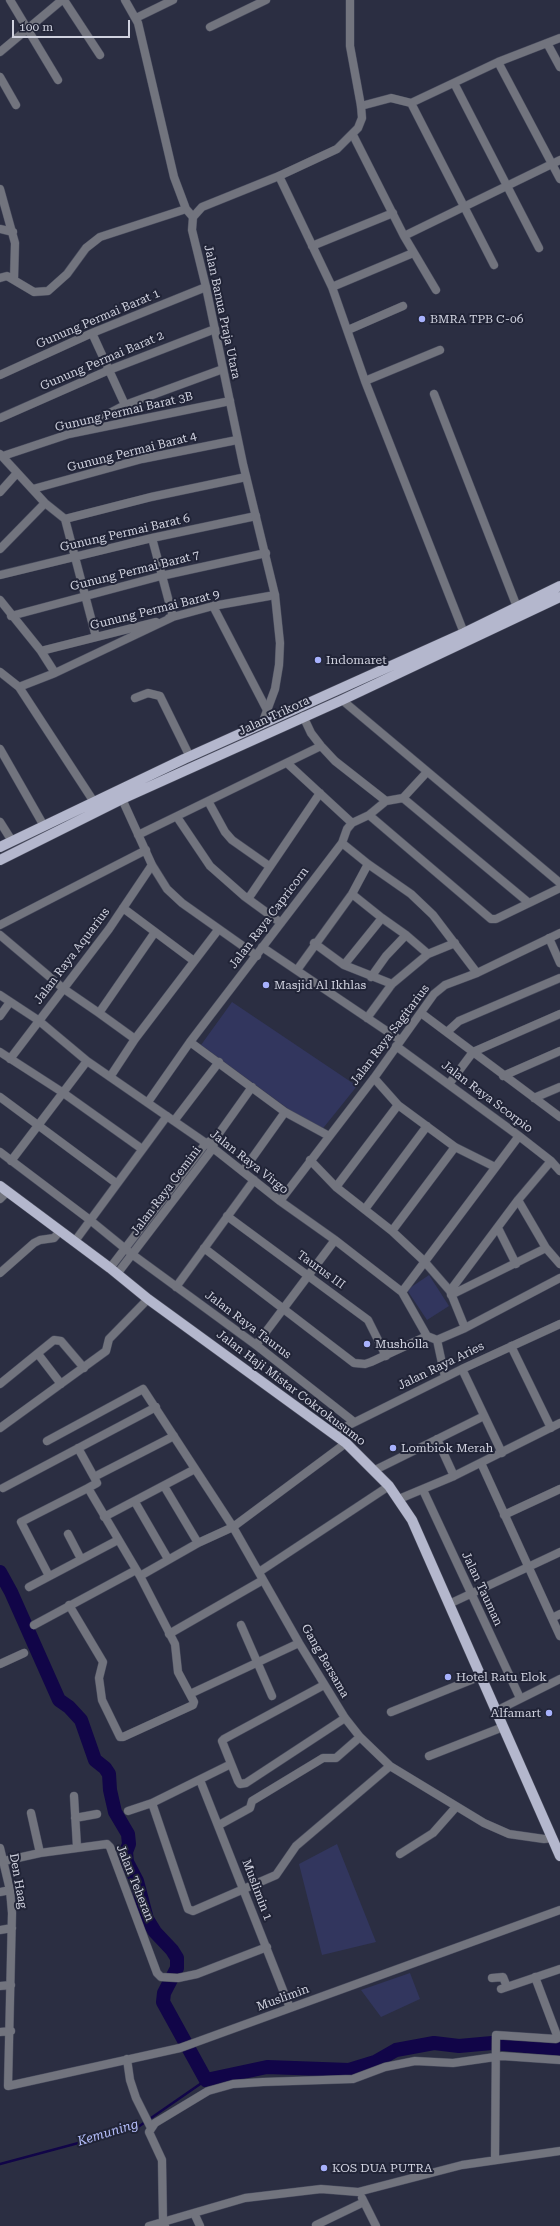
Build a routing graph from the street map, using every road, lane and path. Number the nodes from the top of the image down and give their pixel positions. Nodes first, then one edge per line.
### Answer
1 (10, 0) edge
2 (63, 0) edge
3 (125, 0) edge
4 (173, 0) edge
5 (266, 0) edge
6 (350, 0) edge
7 (136, 18) junction
8 (210, 27) dead end
9 (27, 29) junction
10 (560, 38) edge
11 (547, 43) junction
12 (0, 52) edge
13 (100, 55) dead end
14 (498, 62) junction
15 (560, 67) edge
16 (0, 77) edge
17 (58, 80) dead end
18 (454, 83) junction
19 (411, 103) junction
20 (16, 105) dead end
21 (361, 106) junction
22 (353, 136) junction
23 (556, 162) edge
24 (279, 176) junction
25 (560, 179) edge
26 (507, 186) junction
27 (0, 189) edge
28 (465, 207) junction
29 (186, 209) junction
30 (392, 213) junction
31 (193, 217) junction
32 (0, 229) edge
33 (13, 232) junction
34 (404, 236) junction
35 (312, 246) junction
36 (539, 248) dead end
37 (413, 253) junction
38 (494, 265) dead end
39 (0, 278) edge
40 (14, 280) junction
41 (206, 286) junction
42 (332, 287) junction
43 (436, 290) dead end
44 (403, 306) dead end
45 (215, 329) junction
46 (348, 330) junction
47 (92, 333) junction
48 (440, 350) dead end
49 (223, 369) junction
50 (109, 370) junction
51 (0, 375) edge
52 (365, 381) junction
53 (434, 394) dead end
54 (230, 401) junction
55 (125, 405) junction
56 (0, 418) edge
57 (69, 434) junction
58 (238, 440) junction
59 (1, 455) edge
60 (17, 473) junction
61 (246, 477) junction
62 (33, 489) junction
63 (0, 492) edge
64 (45, 503) junction
65 (256, 516) junction
66 (64, 519) junction
67 (152, 538) junction
68 (0, 549) edge
69 (266, 553) junction
70 (76, 557) junction
71 (0, 575) edge
72 (161, 576) junction
73 (560, 586) edge
74 (275, 595) junction
75 (85, 596) junction
76 (560, 597) edge
77 (0, 600) edge
78 (214, 606) junction
79 (517, 607) junction
80 (11, 616) junction
81 (173, 617) junction
82 (464, 633) junction
83 (96, 636) junction
84 (41, 651) junction
85 (0, 672) edge
86 (55, 673) junction
87 (19, 687) junction
88 (346, 694) junction
89 (135, 698) dead end
90 (268, 712) junction
91 (303, 716) junction
92 (262, 724) junction
93 (321, 746) junction
94 (0, 749) edge
95 (187, 758) junction
96 (287, 763) junction
97 (188, 770) junction
98 (427, 772) junction
99 (320, 793) junction
100 (403, 798) junction
101 (122, 799) junction
102 (208, 801) junction
103 (386, 801) junction
104 (94, 802) junction
105 (369, 815) junction
106 (177, 817) junction
107 (0, 822) edge
108 (352, 822) junction
109 (44, 826) junction
110 (138, 835) junction
111 (12, 841) junction
112 (342, 843) junction
113 (0, 847) edge
114 (146, 850) junction
115 (0, 860) edge
116 (368, 864) junction
117 (152, 865) junction
118 (269, 866) junction
119 (560, 883) edge
120 (560, 888) edge
121 (352, 894) junction
122 (248, 899) junction
123 (529, 903) junction
124 (123, 908) junction
125 (382, 918) junction
126 (281, 923) junction
127 (0, 925) edge
128 (218, 930) junction
129 (156, 932) junction
130 (560, 933) edge
131 (0, 935) edge
132 (406, 935) junction
133 (549, 938) junction
134 (314, 943) junction
135 (455, 943) junction
136 (262, 947) junction
137 (428, 954) junction
138 (257, 956) junction
139 (194, 961) junction
140 (560, 963) edge
141 (344, 965) junction
142 (297, 970) junction
143 (477, 973) junction
144 (371, 977) junction
145 (560, 978) edge
146 (392, 984) junction
147 (64, 988) junction
148 (0, 995) edge
149 (10, 1002) junction
150 (421, 1012) junction
151 (99, 1013) junction
152 (560, 1014) edge
153 (0, 1016) edge
154 (367, 1018) junction
155 (38, 1020) junction
156 (447, 1032) junction
157 (135, 1039) junction
158 (190, 1042) junction
159 (398, 1043) junction
160 (560, 1051) edge
161 (0, 1052) edge
162 (472, 1052) junction
163 (10, 1059) junction
164 (87, 1060) junction
165 (219, 1062) junction
166 (503, 1076) junction
167 (110, 1077) junction
168 (374, 1078) junction
169 (449, 1084) junction
170 (560, 1086) edge
171 (252, 1087) junction
172 (62, 1092) junction
173 (0, 1097) edge
174 (534, 1098) junction
175 (148, 1102) junction
176 (398, 1105) junction
177 (285, 1112) junction
178 (167, 1116) junction
179 (560, 1117) edge
180 (174, 1121) junction
181 (38, 1124) junction
182 (427, 1126) junction
183 (329, 1136) junction
184 (519, 1136) junction
185 (210, 1146) junction
186 (455, 1147) junction
187 (142, 1150) junction
188 (0, 1152) edge
189 (310, 1160) junction
190 (11, 1161) junction
191 (551, 1161) junction
192 (495, 1168) junction
193 (243, 1171) junction
194 (560, 1171) edge
195 (254, 1180) junction
196 (116, 1183) junction
197 (336, 1187) junction
198 (2, 1192) edge
199 (518, 1200) junction
200 (280, 1201) junction
201 (365, 1209) junction
202 (227, 1216) junction
203 (90, 1220) junction
204 (498, 1228) junction
205 (392, 1231) junction
206 (60, 1232) junction
207 (335, 1240) junction
208 (75, 1241) junction
209 (204, 1248) junction
210 (546, 1248) junction
211 (126, 1249) junction
212 (133, 1255) junction
213 (424, 1261) junction
214 (516, 1264) junction
215 (560, 1264) edge
216 (114, 1271) junction
217 (0, 1273) edge
218 (308, 1275) junction
219 (560, 1278) edge
220 (176, 1286) junction
221 (402, 1292) junction
222 (451, 1293) junction
223 (148, 1299) junction
224 (282, 1309) junction
225 (560, 1324) edge
226 (465, 1328) junction
227 (427, 1336) junction
228 (437, 1340) junction
229 (256, 1345) junction
230 (511, 1346) junction
231 (38, 1354) junction
232 (386, 1356) junction
233 (84, 1368) junction
234 (462, 1369) junction
235 (445, 1377) junction
236 (0, 1384) edge
237 (61, 1384) junction
238 (156, 1407) junction
239 (484, 1416) junction
240 (354, 1422) junction
241 (560, 1423) edge
242 (0, 1428) edge
243 (551, 1428) junction
244 (333, 1433) junction
245 (174, 1436) junction
246 (437, 1439) junction
247 (47, 1441) dead end
248 (346, 1443) junction
249 (78, 1448) junction
250 (502, 1452) junction
251 (481, 1463) junction
252 (195, 1469) junction
253 (375, 1470) junction
254 (454, 1476) junction
255 (94, 1477) junction
256 (164, 1486) junction
257 (389, 1486) junction
258 (3, 1488) dead end
259 (88, 1488) junction
260 (560, 1489) edge
261 (423, 1490) junction
262 (399, 1499) junction
263 (135, 1502) junction
264 (504, 1515) junction
265 (104, 1517) junction
266 (233, 1527) junction
267 (68, 1534) dead end
268 (118, 1540) junction
269 (198, 1543) junction
270 (560, 1552) edge
271 (81, 1559) junction
272 (168, 1559) junction
273 (528, 1567) junction
274 (259, 1572) junction
275 (138, 1573) junction
276 (48, 1576) junction
277 (263, 1580) junction
278 (29, 1587) dead end
279 (471, 1594) junction
280 (449, 1604) junction
281 (69, 1605) junction
282 (560, 1614) edge
283 (552, 1618) junction
284 (34, 1624) dead end
285 (241, 1625) dead end
286 (169, 1634) junction
287 (560, 1636) edge
288 (299, 1643) junction
289 (24, 1653) dead end
290 (0, 1664) edge
291 (258, 1664) junction
292 (481, 1676) junction
293 (560, 1679) edge
294 (324, 1685) junction
295 (190, 1694) junction
296 (272, 1696) dead end
297 (520, 1698) junction
298 (496, 1711) junction
299 (391, 1712) dead end
300 (345, 1718) junction
301 (503, 1727) junction
302 (360, 1737) junction
303 (429, 1756) dead end
304 (231, 1764) junction
305 (390, 1766) junction
306 (200, 1780) junction
307 (74, 1796) dead end
308 (152, 1803) junction
309 (456, 1807) junction
310 (128, 1811) dead end
311 (31, 1813) dead end
312 (97, 1814) dead end
313 (75, 1818) junction
314 (219, 1825) junction
315 (552, 1838) junction
316 (77, 1847) junction
317 (40, 1853) junction
318 (400, 1854) dead end
319 (1, 1855) edge
320 (560, 1856) edge
321 (10, 1890) junction
322 (244, 1890) junction
323 (0, 1892) edge
324 (560, 1910) edge
325 (12, 1928) junction
326 (0, 1930) edge
327 (267, 1947) junction
328 (560, 1969) edge
329 (535, 1977) junction
330 (492, 1978) dead end
331 (11, 1985) junction
332 (0, 1986) edge
333 (290, 2008) junction
334 (11, 2031) junction
335 (0, 2032) edge
336 (496, 2054) junction
337 (127, 2059) junction
338 (560, 2060) edge
339 (8, 2086) joint
340 (150, 2126) junction
341 (560, 2152) edge
342 (496, 2160) junction
343 (358, 2192) junction
344 (364, 2202) junction
345 (194, 2213) junction
346 (164, 2224) edge
347 (316, 2225) dead end
348 (149, 2226) edge
349 (200, 2226) edge
350 (376, 2226) edge

1 - 9 street
2 - 9 street
2 - 13 street
3 - 7 street
4 - 7 street
5 - 8 street
6 - 21 street
7 - 29 street
9 - 12 street
9 - 17 street
10 - 11 street
11 - 14 street
11 - 15 street
14 - 18 street
14 - 23 street
16 - 20 street
18 - 19 street
18 - 26 street
19 - 21 street
19 - 28 street
21 - 22 street
22 - 24 street
22 - 30 street
23 - 25 street
23 - 26 street
24 - 31 street
24 - 35 street
26 - 28 street
26 - 36 street
27 - 33 street
28 - 34 street
28 - 38 street
29 - 31 street
29 - 40 street
30 - 34 street
30 - 35 street
31 - 41 street, Jalan Banua Praja Utara
32 - 33 street
33 - 40 street
34 - 37 street
35 - 42 street
37 - 42 street
37 - 43 street
39 - 40 street
41 - 45 street, Jalan Banua Praja Utara
41 - 47 street, Gunung Permai Barat 1
42 - 46 street
44 - 46 street
45 - 49 street, Jalan Banua Praja Utara
45 - 50 street, Gunung Permai Barat 2
46 - 52 street
47 - 50 street
47 - 51 street, Gunung Permai Barat 1
48 - 52 street
49 - 54 street, Jalan Banua Praja Utara
49 - 55 street
50 - 55 street
50 - 56 street, Gunung Permai Barat 2
52 - 82 street
53 - 79 street
54 - 57 street, Gunung Permai Barat 3B
54 - 58 street, Jalan Banua Praja Utara
55 - 57 street
57 - 59 street, Gunung Permai Barat 3B
58 - 61 street, Jalan Banua Praja Utara
58 - 62 street, Gunung Permai Barat 4
59 - 60 street
60 - 62 street
60 - 63 street
61 - 65 street, Jalan Banua Praja Utara
61 - 66 street
62 - 64 street
64 - 66 street
64 - 68 street
65 - 67 street, Gunung Permai Barat 6
65 - 69 street, Jalan Banua Praja Utara
66 - 70 street
67 - 70 street, Gunung Permai Barat 6
67 - 72 street
69 - 72 street, Gunung Permai Barat 7
69 - 74 street, Jalan Banua Praja Utara
70 - 71 street, Gunung Permai Barat 6
70 - 75 street
72 - 75 street, Gunung Permai Barat 7
72 - 81 street
73 - 79 main road, Jalan Trikora
74 - 78 street, Gunung Permai Barat 9
74 - 90 street, Jalan Banua Praja Utara
75 - 80 street, Gunung Permai Barat 7
75 - 83 street
76 - 88 main road, Jalan Trikora
77 - 80 street
78 - 81 street, Gunung Permai Barat 9
78 - 90 street
79 - 82 main road, Jalan Trikora
80 - 84 street
81 - 83 street, Gunung Permai Barat 9
81 - 86 street
82 - 88 main road, Jalan Trikora
83 - 84 street, Gunung Permai Barat 9
84 - 86 street
85 - 87 street
86 - 87 street
87 - 104 street
88 - 91 main road, Jalan Trikora
88 - 92 main road, Jalan Trikora
88 - 98 street
89 - 95 street
90 - 92 street, Jalan Banua Praja Utara
91 - 93 street
91 - 97 main road, Jalan Trikora
92 - 95 main road, Jalan Trikora
93 - 96 street
93 - 103 street
94 - 109 street
95 - 97 main road
95 - 104 main road, Jalan Trikora
96 - 99 street
96 - 102 street
97 - 101 main road, Jalan Trikora
98 - 100 street
98 - 119 street
99 - 108 street
99 - 118 street
100 - 103 street
100 - 123 street
101 - 110 street
101 - 115 main road, Jalan Trikora
102 - 106 street
102 - 118 street
103 - 105 street
104 - 109 main road, Jalan Trikora
105 - 108 street
105 - 123 street
106 - 110 street
106 - 122 street
107 - 111 street
108 - 112 street, Jalan Raya Capricorn
109 - 111 main road, Jalan Trikora
110 - 114 street
111 - 113 main road, Jalan Trikora
112 - 116 street
112 - 126 street, Jalan Raya Capricorn
114 - 117 street
114 - 127 street
116 - 121 street
116 - 135 street
117 - 124 street, Jalan Raya Aquarius
117 - 128 street
118 - 122 street
120 - 123 street
121 - 125 street
121 - 134 street
122 - 126 street
124 - 129 street
124 - 147 street, Jalan Raya Aquarius
125 - 132 street
125 - 141 street
126 - 136 street, Jalan Raya Capricorn
128 - 138 street
128 - 139 street
129 - 139 street
129 - 151 street
130 - 133 street, Jalan Raya Sagitarius
131 - 147 street
132 - 137 street
132 - 144 street
133 - 140 street
133 - 143 street, Jalan Raya Sagitarius
134 - 141 street
134 - 142 street
135 - 137 street
135 - 143 street
136 - 138 street, Jalan Raya Capricorn
136 - 142 street, Jalan Raya Scorpio
137 - 146 street
138 - 158 street, Jalan Raya Capricorn
139 - 157 street
141 - 144 street
142 - 154 street, Jalan Raya Scorpio
143 - 150 street, Jalan Raya Sagitarius
144 - 146 street
145 - 156 street
146 - 154 street
147 - 151 street
147 - 155 street, Jalan Raya Aquarius
148 - 149 street, Jalan Raya Virgo
149 - 153 street
149 - 155 street, Jalan Raya Virgo
150 - 156 street
150 - 159 street, Jalan Raya Sagitarius
151 - 157 street
152 - 162 street
154 - 159 street, Jalan Raya Scorpio
155 - 163 street, Jalan Raya Aquarius
155 - 164 street, Jalan Raya Virgo
156 - 162 street
157 - 167 street
158 - 165 street
158 - 175 street, Jalan Raya Capricorn
159 - 168 street, Jalan Raya Sagitarius
159 - 169 street, Jalan Raya Scorpio
160 - 166 street
161 - 163 street
162 - 166 street
162 - 169 street
163 - 172 street
164 - 167 street, Jalan Raya Virgo
164 - 172 street
165 - 171 street
165 - 180 street
166 - 174 street
167 - 175 street, Jalan Raya Virgo
168 - 176 street
168 - 183 street, Jalan Raya Sagitarius
169 - 184 street, Jalan Raya Scorpio
170 - 174 street
171 - 177 street
171 - 185 street, Jalan Raya Gemini
172 - 181 street
172 - 187 street
173 - 181 street
174 - 179 street
175 - 178 street, Jalan Raya Virgo
176 - 182 street
176 - 197 street
177 - 183 street
177 - 193 street
178 - 180 street, Jalan Raya Virgo
178 - 187 street
180 - 185 street, Jalan Raya Virgo
181 - 190 street
181 - 196 street
182 - 186 street
182 - 201 street
183 - 189 street, Jalan Raya Sagitarius
184 - 191 street, Jalan Raya Scorpio
184 - 192 street
185 - 193 street, Jalan Raya Virgo
185 - 211 street, Jalan Raya Gemini
185 - 212 street, Jalan Raya Gemini
186 - 192 street
186 - 205 street
187 - 196 street
188 - 190 street, Jalan Raya Taurus
189 - 197 street
189 - 200 street, Jalan Raya Sagitarius
190 - 203 street, Jalan Raya Taurus
191 - 194 street, Jalan Raya Scorpio
191 - 199 street
192 - 213 street
193 - 195 street, Jalan Raya Virgo
195 - 200 street, Jalan Raya Virgo
195 - 202 street
196 - 203 street
197 - 201 street
198 - 206 main road, Jalan Haji Mistar Cokrokusumo
199 - 204 street
199 - 210 street
200 - 207 street, Jalan Raya Virgo
201 - 205 street
202 - 209 street
202 - 218 street, Taurus III
203 - 208 street
203 - 211 street, Jalan Raya Taurus
204 - 214 street
204 - 222 street
205 - 213 street
206 - 208 main road, Jalan Haji Mistar Cokrokusumo
206 - 217 street
207 - 218 street
207 - 221 street, Jalan Raya Virgo
208 - 216 main road, Jalan Haji Mistar Cokrokusumo
209 - 220 street
209 - 224 street
210 - 214 street
210 - 215 street
211 - 212 street, Jalan Raya Taurus
211 - 216 street, Jalan Raya Gemini
212 - 216 street, Jalan Raya Gemini
212 - 220 street, Jalan Raya Taurus
213 - 221 street
213 - 222 street
214 - 222 street
216 - 223 main road, Jalan Haji Mistar Cokrokusumo
218 - 224 street
218 - 232 street, Taurus III
219 - 226 street
220 - 229 street, Jalan Raya Taurus
221 - 227 street, Jalan Raya Virgo
222 - 226 street
223 - 233 street
223 - 244 main road, Jalan Haji Mistar Cokrokusumo
224 - 229 street
224 - 232 street
225 - 230 street, Jalan Raya Aries
226 - 228 street
227 - 228 street
227 - 232 street
228 - 235 street
229 - 240 street, Jalan Raya Taurus
230 - 234 street, Jalan Raya Aries
230 - 243 street
231 - 233 street
231 - 236 street
231 - 237 street
233 - 237 street
234 - 235 street, Jalan Raya Aries
234 - 239 street
235 - 240 street, Jalan Raya Aries
237 - 242 street
238 - 245 street, Gang Bersama
238 - 247 street, Gang Bersama
238 - 249 street
239 - 246 street
239 - 250 street
240 - 244 street, Jalan Raya Aries
241 - 243 street
243 - 250 street
244 - 248 main road, Jalan Haji Mistar Cokrokusumo
245 - 252 street, Gang Bersama
245 - 255 street
246 - 253 street
246 - 254 street
248 - 253 main road, Jalan Haji Mistar Cokrokusumo
248 - 266 street
249 - 255 street
249 - 258 street
250 - 251 street
251 - 254 street
251 - 264 street
252 - 256 street
252 - 266 street, Gang Bersama
253 - 257 main road, Jalan Haji Mistar Cokrokusumo
254 - 261 street
255 - 259 street
256 - 263 street
256 - 269 street
257 - 262 main road, Jalan Haji Mistar Cokrokusumo
257 - 274 street
259 - 265 street
259 - 276 street
260 - 264 street
261 - 262 street
261 - 279 street, Jalan Tauman
262 - 280 main road, Jalan Haji Mistar Cokrokusumo
263 - 265 street
263 - 272 street
264 - 273 street
265 - 268 street
266 - 269 street
266 - 274 street, Gang Bersama
267 - 271 street
268 - 271 street
268 - 275 street
269 - 272 street
270 - 273 street
271 - 276 street
272 - 275 street
273 - 279 street
273 - 283 street
274 - 277 street, Gang Bersama
275 - 281 street
275 - 286 street
276 - 278 street
277 - 286 street
277 - 288 street, Gang Bersama
279 - 280 street
279 - 297 street, Jalan Tauman
280 - 292 main road, Jalan Haji Mistar Cokrokusumo
281 - 284 street
281 - 295 street
282 - 283 street
283 - 287 street
285 - 291 street
286 - 295 street
288 - 291 street
288 - 294 street, Gang Bersama
289 - 290 street
291 - 295 street
291 - 296 street
292 - 298 main road, Jalan Haji Mistar Cokrokusumo
292 - 299 street
293 - 297 street
294 - 300 street, Gang Bersama
294 - 304 street
297 - 298 street
298 - 301 main road, Jalan Haji Mistar Cokrokusumo
300 - 302 street, Gang Bersama
300 - 304 street
301 - 303 street
301 - 315 main road, Jalan Haji Mistar Cokrokusumo
302 - 305 street, Gang Bersama
302 - 314 street
304 - 306 street
305 - 309 street, Gang Bersama
305 - 322 street
306 - 308 street
306 - 314 street, Muslimin 1
307 - 313 street
308 - 310 street
308 - 322 street
309 - 315 street, Gang Bersama
309 - 318 street
311 - 317 street
312 - 313 street
313 - 316 street
314 - 322 street, Muslimin 1
315 - 320 main road, Jalan Haji Mistar Cokrokusumo
316 - 317 street, Jalan Teheran
316 - 327 street, Jalan Teheran
317 - 319 street, Jalan Teheran
319 - 321 street, Den Haag
321 - 323 street
321 - 325 street, Den Haag
322 - 327 street, Muslimin 1
324 - 333 street, Muslimin
325 - 326 street
325 - 331 street, Den Haag
327 - 333 street, Muslimin 1
328 - 329 street
329 - 330 street
329 - 336 street
331 - 332 street
331 - 334 street, Den Haag
333 - 337 street, Muslimin
334 - 335 street
334 - 339 street, Den Haag
336 - 338 street
336 - 340 street
336 - 342 street
337 - 339 street, Muslimin
337 - 340 street
340 - 346 street
341 - 342 street
342 - 343 street
343 - 344 street
343 - 345 street
344 - 347 street
344 - 350 street
345 - 346 street
345 - 349 street
346 - 348 street

